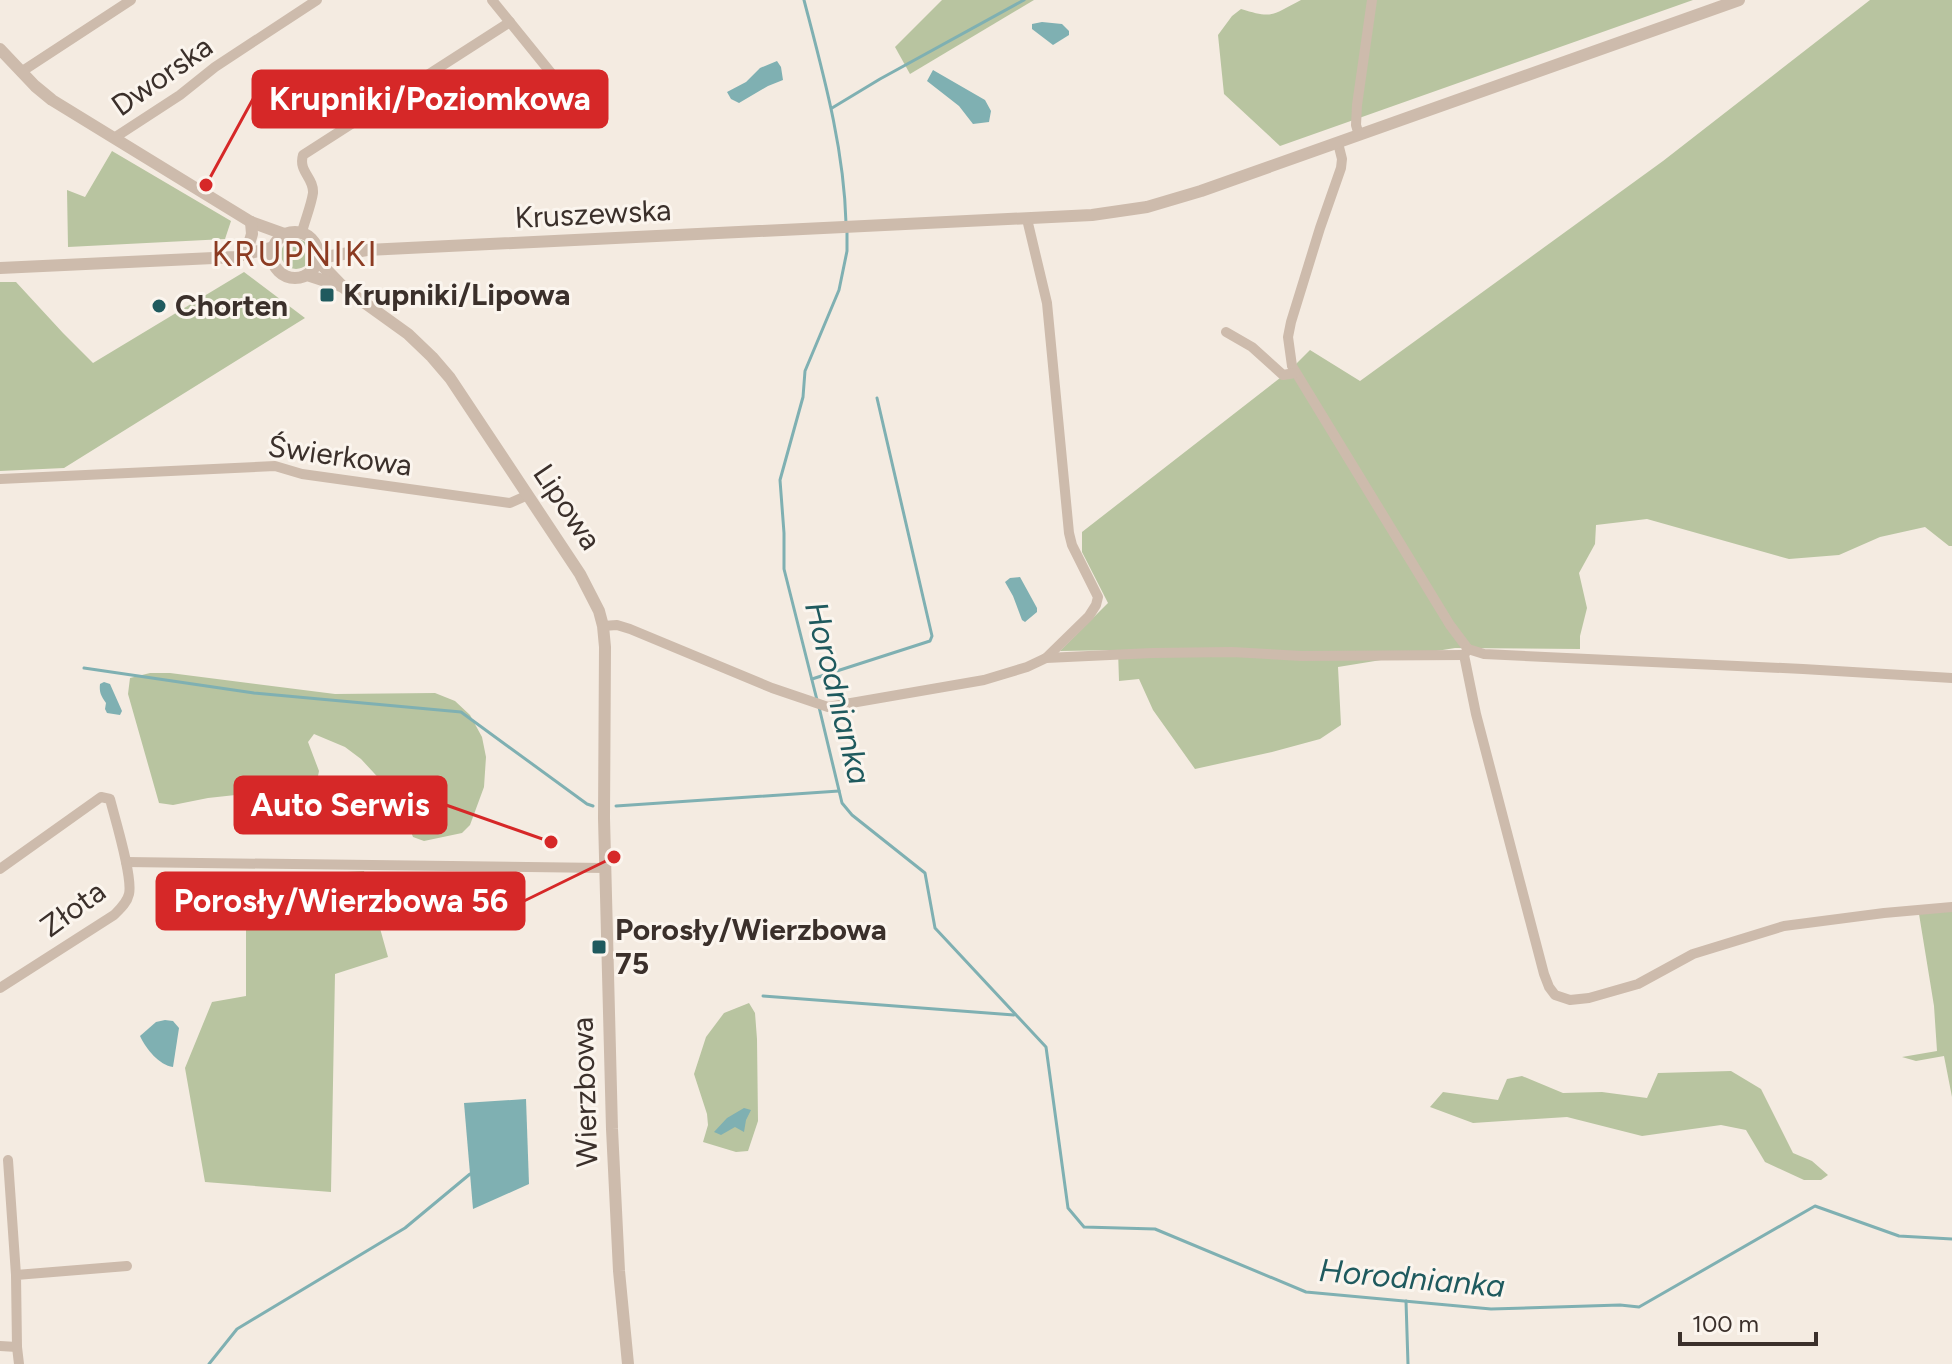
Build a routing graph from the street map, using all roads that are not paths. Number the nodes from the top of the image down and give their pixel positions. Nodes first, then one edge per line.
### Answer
1 (131, 0) edge
2 (317, 0) edge
3 (492, 0) edge
4 (1372, 0) edge
5 (1739, 0) edge
6 (510, 22) junction
7 (0, 49) edge
8 (21, 72) junction
9 (560, 84) dead end
10 (1359, 135) junction
11 (114, 138) junction
12 (1338, 143) junction
13 (1027, 219) junction
14 (253, 223) junction
15 (302, 232) junction
16 (284, 234) junction
17 (316, 244) junction
18 (274, 247) junction
19 (352, 252) junction
20 (240, 255) junction
21 (318, 261) junction
22 (274, 264) junction
23 (0, 268) edge
24 (307, 275) junction
25 (344, 288) junction
26 (1226, 332) dead end
27 (1295, 373) junction
28 (0, 479) edge
29 (528, 495) junction
30 (603, 626) junction
31 (1466, 652) junction
32 (1046, 658) junction
33 (1952, 678) edge
34 (604, 818) joint
35 (126, 862) junction
36 (605, 868) junction
37 (0, 869) edge
38 (1952, 907) edge
39 (0, 988) edge
40 (8, 1160) dead end
41 (127, 1266) dead end
42 (16, 1275) junction
43 (0, 1346) edge
44 (17, 1347) junction
45 (19, 1364) edge
46 (628, 1364) edge

1 - 8 street
2 - 11 street, Dworska
3 - 6 street
4 - 10 street
5 - 10 street, Kruszewska
6 - 9 street
6 - 15 street
7 - 8 street
8 - 11 street
10 - 12 street, Kruszewska
11 - 14 street
12 - 13 street, Kruszewska
12 - 27 street
13 - 19 street, Kruszewska
13 - 32 street
14 - 16 street
14 - 18 street
14 - 20 street
15 - 16 street
15 - 17 street
16 - 18 street
17 - 19 street, Kruszewska
17 - 21 street
18 - 20 street
18 - 22 street
19 - 21 street, Kruszewska
19 - 25 street
20 - 22 street
20 - 23 street
21 - 24 street
21 - 25 street, Lipowa
22 - 24 street
24 - 25 street, Lipowa
25 - 29 street, Lipowa
26 - 27 street
27 - 31 street
28 - 29 street, Świerkowa
29 - 30 street, Lipowa
30 - 32 street
30 - 34 street, Lipowa
31 - 32 street
31 - 33 street
31 - 38 street
34 - 36 street, Wierzbowa
35 - 36 street
35 - 37 street, Złota
35 - 39 street, Złota
36 - 46 street, Wierzbowa
40 - 42 street
41 - 42 street
42 - 44 street
43 - 44 street
44 - 45 street

